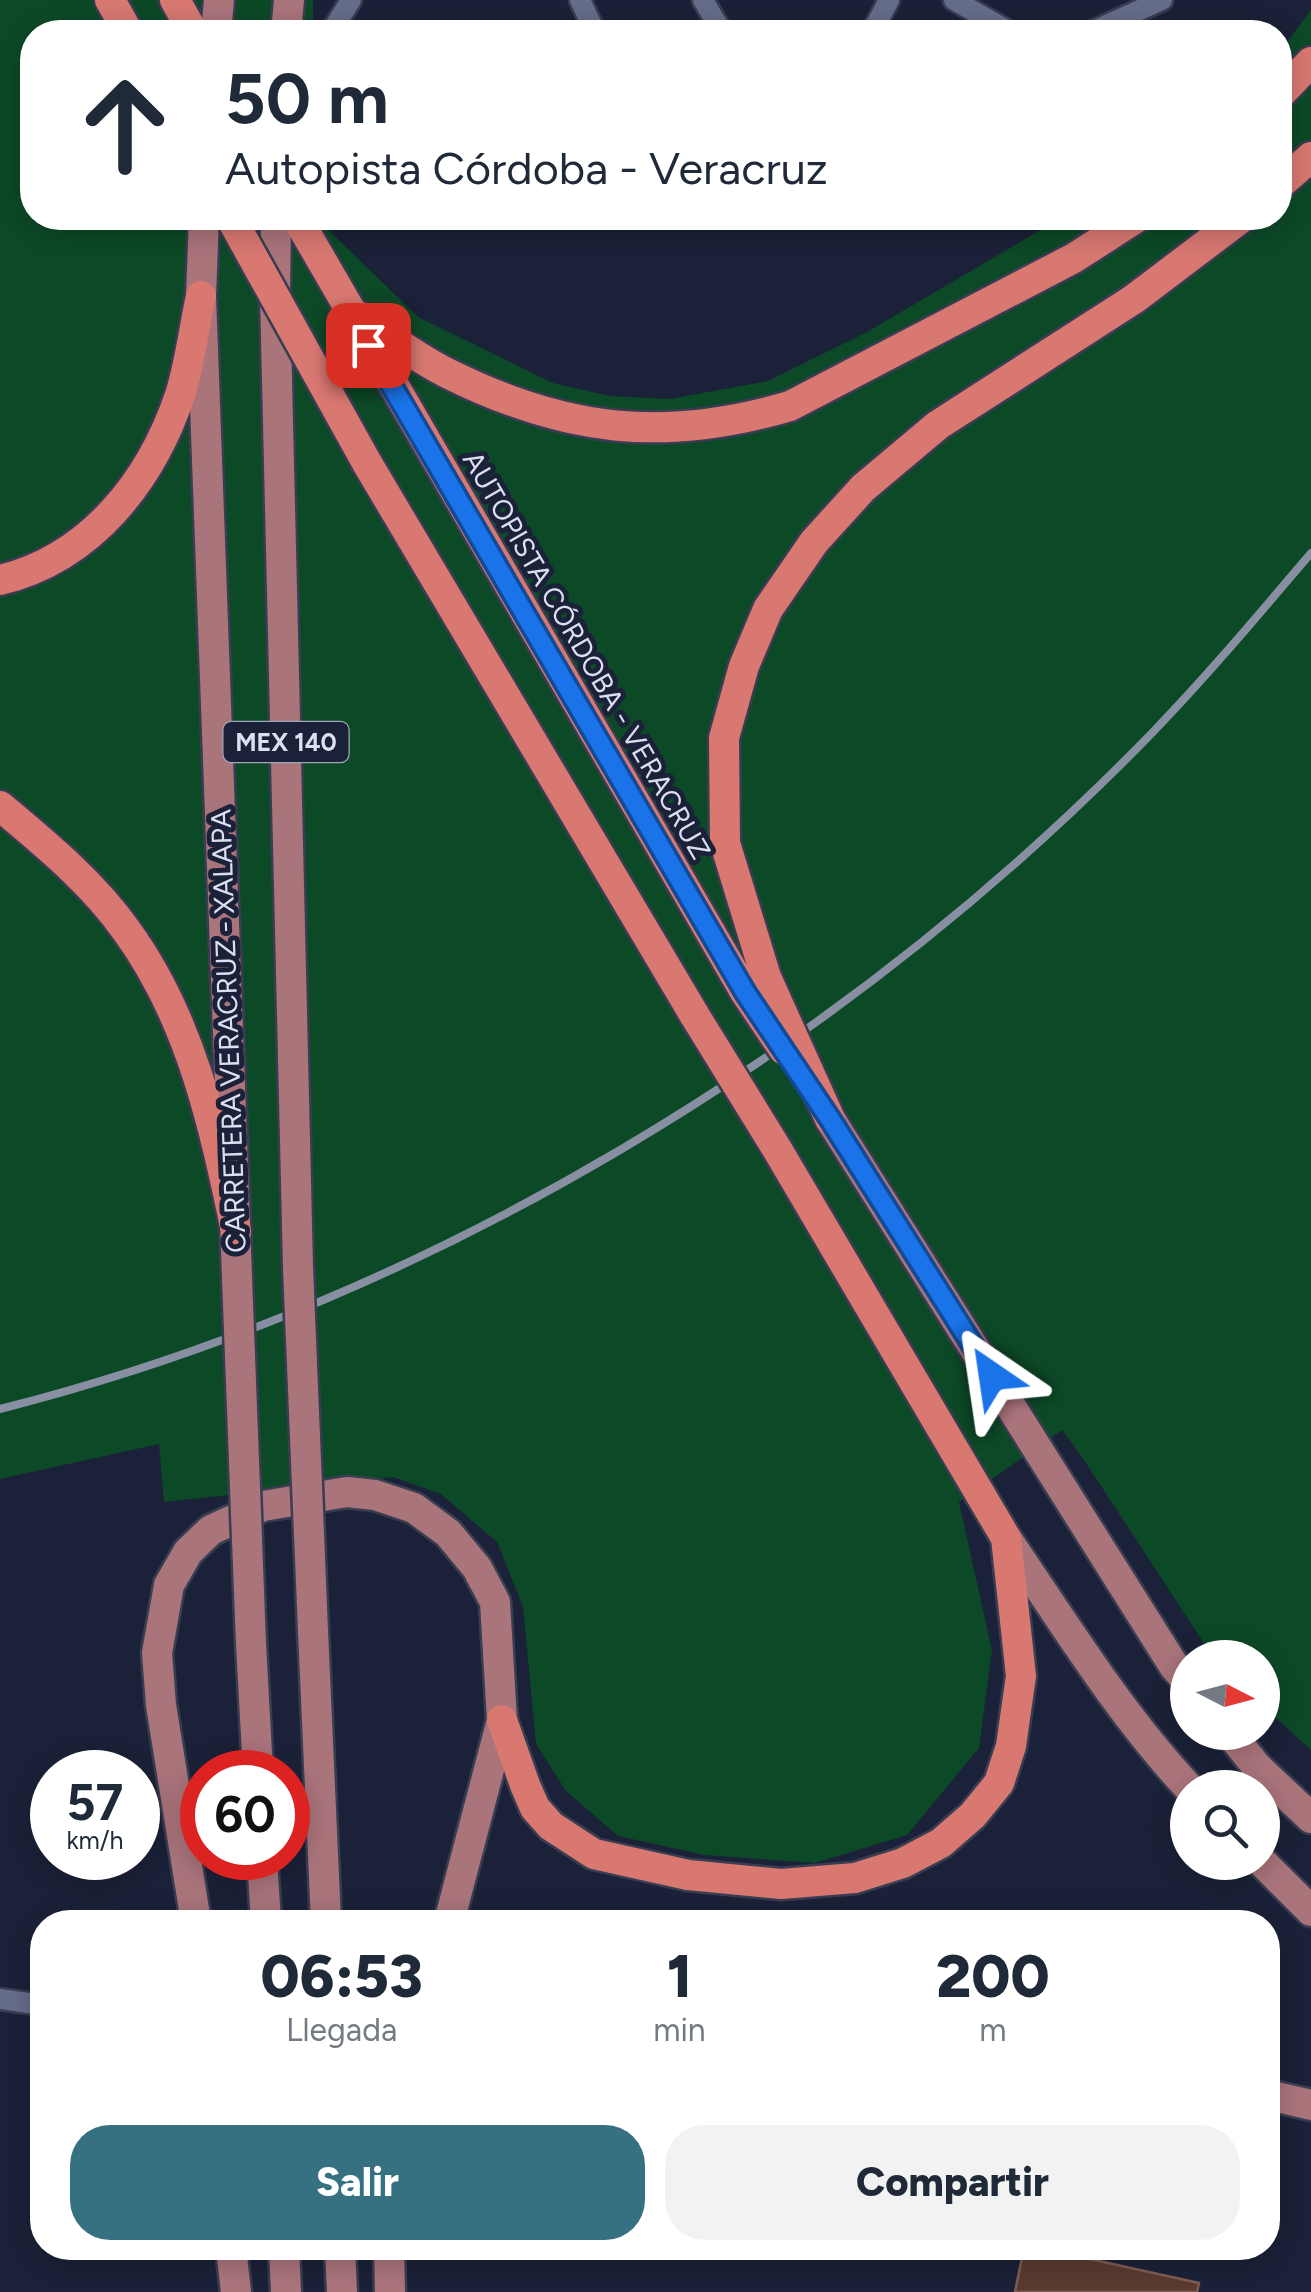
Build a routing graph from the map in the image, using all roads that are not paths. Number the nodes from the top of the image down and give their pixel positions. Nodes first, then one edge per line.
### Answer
1 (954, 0) edge
2 (1162, 0) edge
3 (989, 20) edge
4 (1118, 20) edge
5 (1311, 62) edge
6 (1292, 82) edge
7 (1311, 156) edge
8 (1292, 173) edge
9 (204, 230) edge
10 (238, 230) edge
11 (276, 230) edge
12 (304, 230) edge
13 (1117, 230) edge
14 (1226, 230) edge
15 (201, 296) junction
16 (349, 310) junction
17 (0, 580) edge
18 (0, 806) edge
19 (756, 984) junction
20 (830, 1119) joint
21 (236, 1232) junction
22 (1006, 1538) junction
23 (1170, 1660) edge
24 (502, 1720) junction
25 (257, 1750) edge
26 (1243, 1750) edge
27 (1172, 1770) edge
28 (1311, 1818) edge
29 (263, 1880) edge
30 (1280, 1880) edge
31 (194, 1910) edge
32 (265, 1910) edge
33 (325, 1910) edge
34 (453, 1910) edge
35 (1311, 1911) edge
36 (0, 1999) edge
37 (30, 2003) edge
38 (1280, 2098) edge
39 (1311, 2106) edge
40 (232, 2260) edge
41 (285, 2260) edge
42 (341, 2260) edge
43 (389, 2260) edge
44 (236, 2292) edge
45 (286, 2292) edge
46 (342, 2292) edge
47 (390, 2292) edge

1 - 3 lane
2 - 4 lane
5 - 6 highway
7 - 8 highway
9 - 15 main road, CARRETERA VERACRUZ - XALAPA / MEX 140
10 - 22 highway, bridge
11 - 33 main road, MEX 140, bridge
12 - 16 highway, AUTOPISTA CÓRDOBA - VERACRUZ
13 - 16 highway
14 - 19 highway
15 - 17 highway
15 - 21 main road, CARRETERA VERACRUZ - XALAPA / MEX 140
16 - 19 highway, AUTOPISTA CÓRDOBA - VERACRUZ
18 - 21 highway
19 - 20 highway, AUTOPISTA CÓRDOBA - VERACRUZ, bridge
20 - 23 main road
21 - 25 main road, CARRETERA VERACRUZ - XALAPA / MEX 140, bridge
22 - 24 highway
22 - 27 main road
24 - 31 main road
24 - 34 main road
26 - 28 main road
29 - 32 main road
30 - 35 main road
36 - 37 lane
38 - 39 main road
40 - 44 main road
41 - 45 main road
42 - 46 main road
43 - 47 main road

